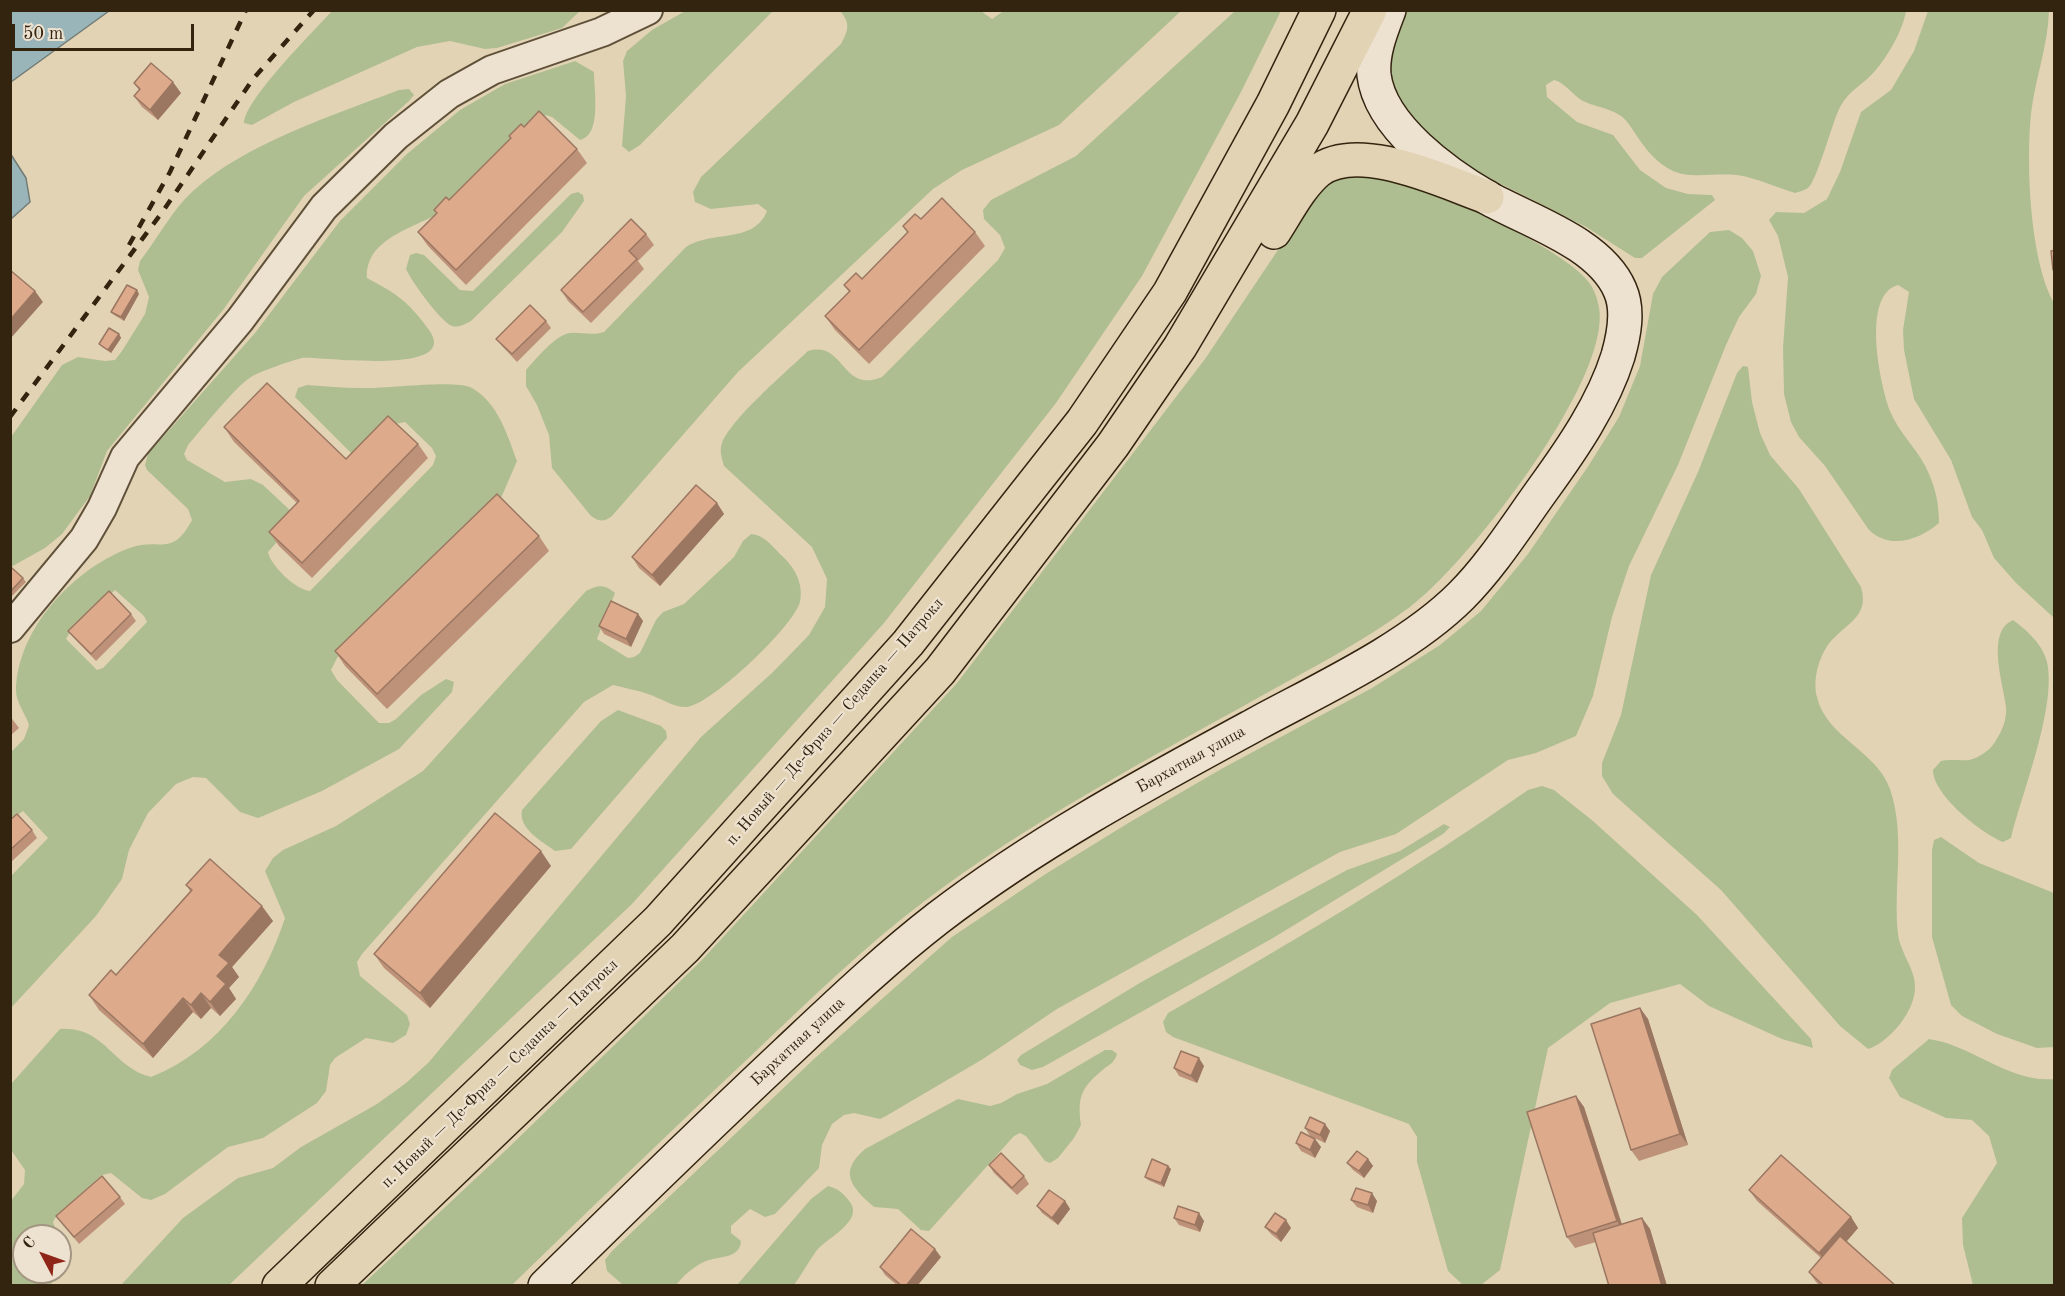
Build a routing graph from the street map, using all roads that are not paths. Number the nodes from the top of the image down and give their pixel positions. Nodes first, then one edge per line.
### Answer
1 (648, 10) edge
2 (1318, 10) edge
3 (1370, 10) edge
4 (1389, 10) edge
5 (1487, 197) junction
6 (1180, 347) junction
7 (10, 628) edge
8 (279, 1286) edge
9 (332, 1286) edge
10 (545, 1286) edge

1 - 7 street
2 - 8 main road, п. Новый — Де-Фриз — Седанка — Патрокл
3 - 6 main road
4 - 5 main road, Бархатная улица
5 - 6 main road
5 - 10 main road, Бархатная улица
6 - 9 main road

